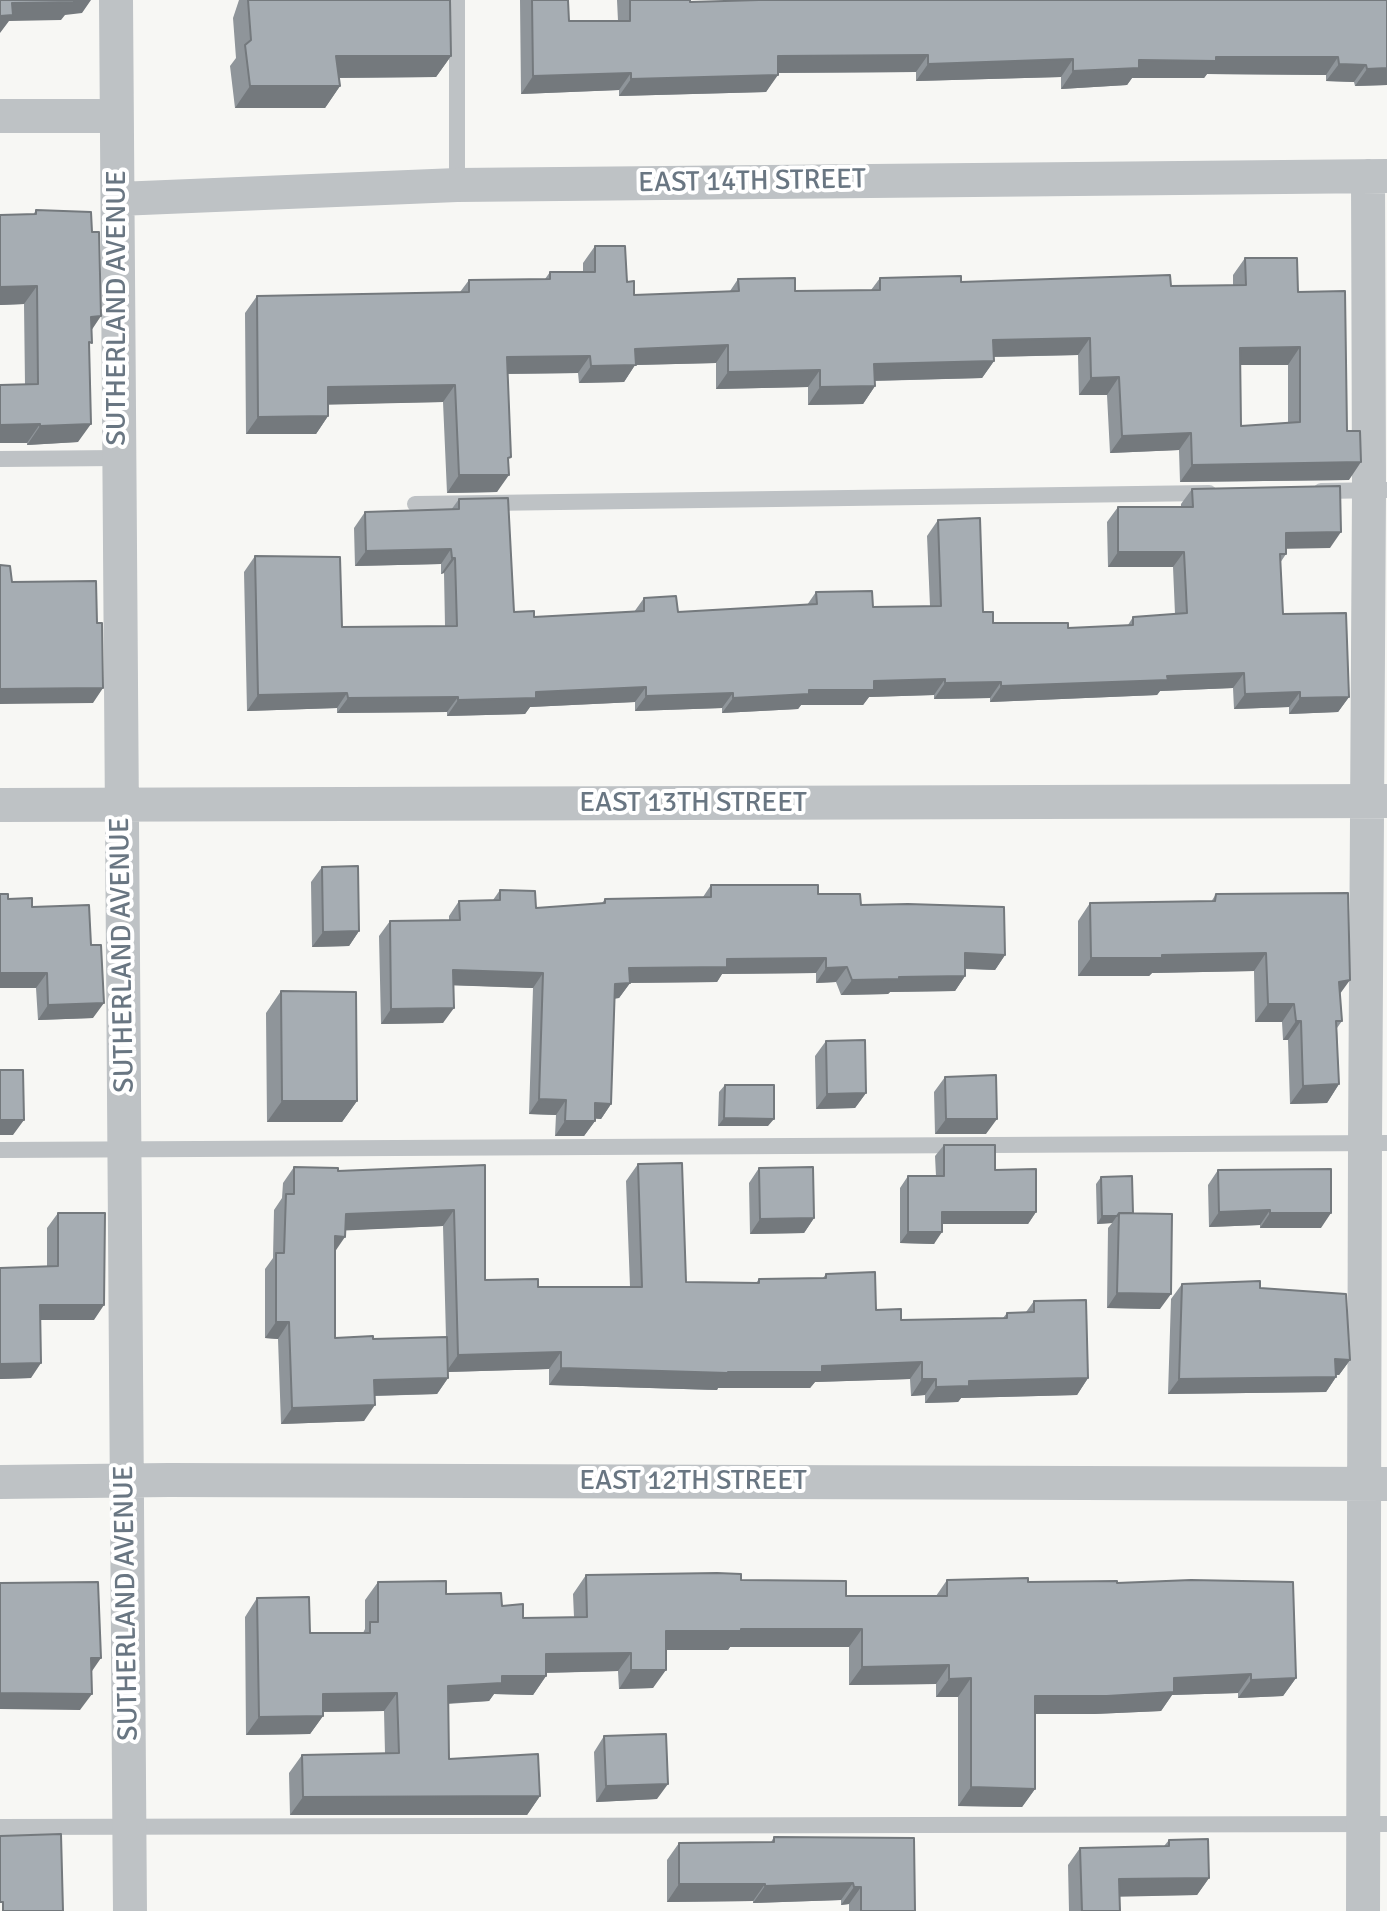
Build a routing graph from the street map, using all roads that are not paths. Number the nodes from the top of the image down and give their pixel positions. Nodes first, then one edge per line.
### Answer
1 (116, 0) edge
2 (457, 0) edge
3 (0, 116) edge
4 (116, 116) junction
5 (1377, 176) edge
6 (457, 185) junction
7 (118, 199) junction
8 (119, 458) junction
9 (0, 459) edge
10 (1378, 490) edge
11 (1305, 491) edge
12 (1226, 492) edge
13 (415, 504) dead end
14 (1377, 801) edge
15 (0, 805) edge
16 (121, 806) junction
17 (1376, 1143) edge
18 (124, 1149) junction
19 (0, 1150) edge
20 (126, 1481) junction
21 (0, 1482) edge
22 (1376, 1484) edge
23 (1375, 1824) edge
24 (0, 1827) edge
25 (130, 1827) junction
26 (130, 1911) edge
27 (1363, 1911) edge

1 - 4 street, SUTHERLAND AVENUE
2 - 6 lane
3 - 4 street
4 - 7 street, SUTHERLAND AVENUE
5 - 6 street, EAST 14TH STREET
5 - 10 street
6 - 7 street, EAST 14TH STREET
7 - 8 street, SUTHERLAND AVENUE
8 - 9 lane
8 - 16 street, SUTHERLAND AVENUE
10 - 11 lane
10 - 14 street
12 - 13 lane
14 - 16 street, EAST 13TH STREET
14 - 17 street
15 - 16 street, EAST 13TH STREET
16 - 18 street, SUTHERLAND AVENUE
17 - 18 lane
17 - 22 street
18 - 19 lane
18 - 20 street, SUTHERLAND AVENUE
20 - 21 street, EAST 12TH STREET
20 - 22 street, EAST 12TH STREET
20 - 25 street, SUTHERLAND AVENUE
22 - 23 street
23 - 25 lane
23 - 27 street
24 - 25 lane
25 - 26 street, SUTHERLAND AVENUE

